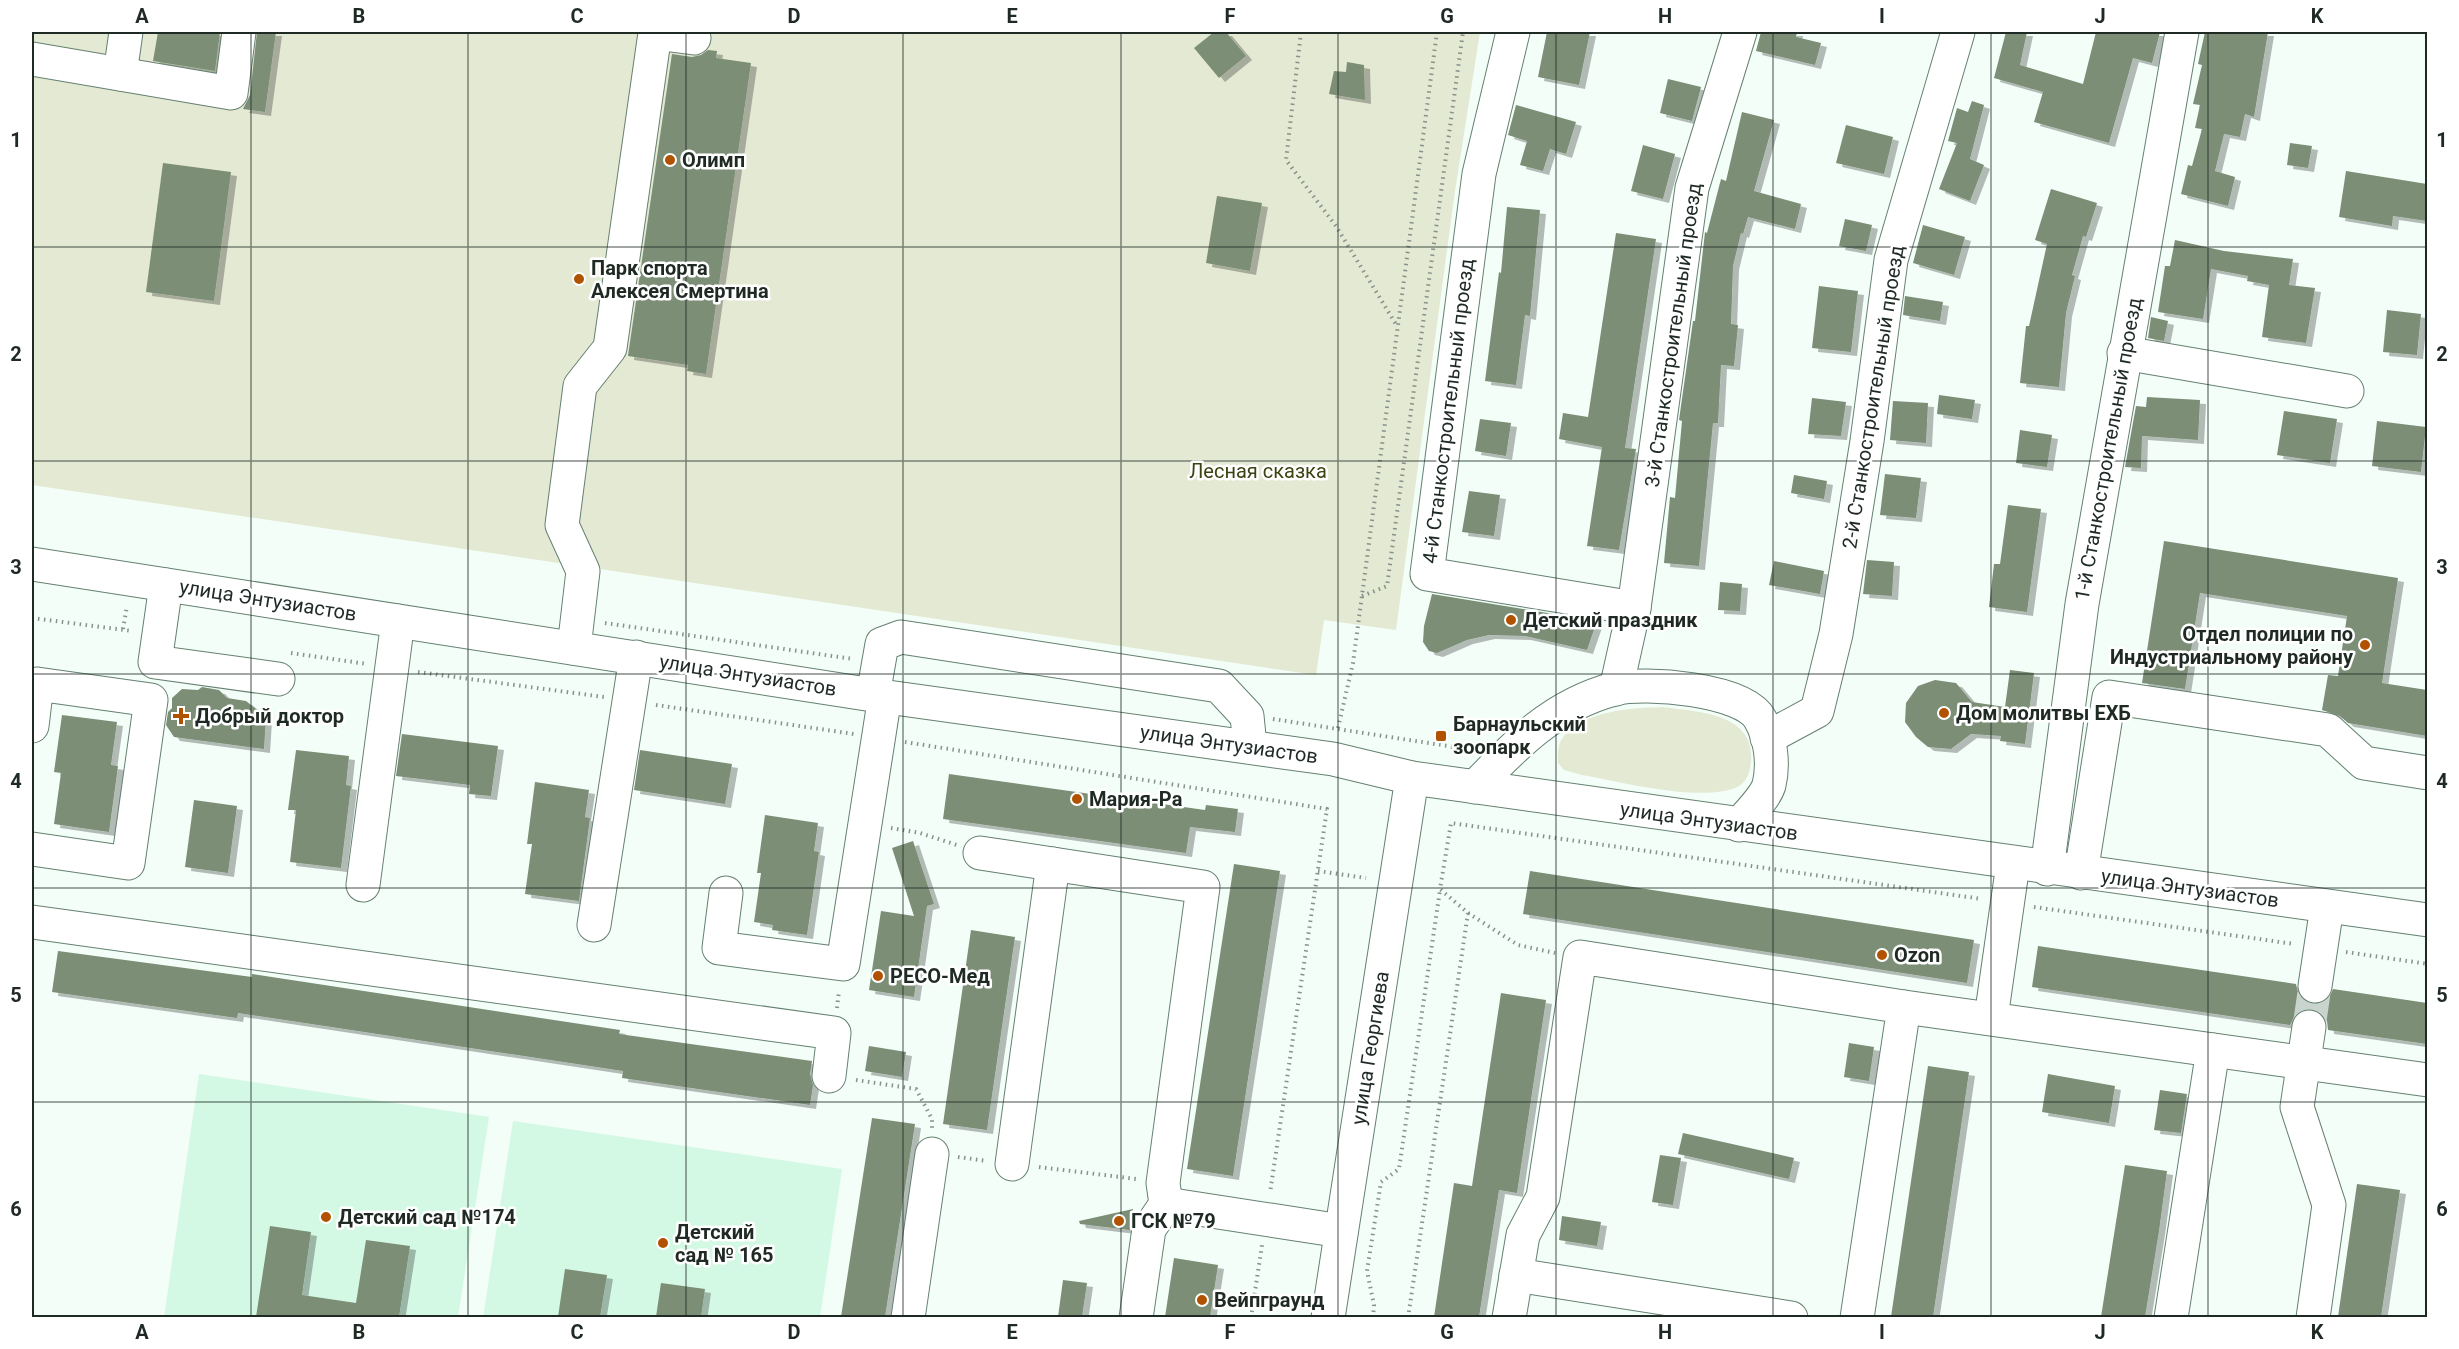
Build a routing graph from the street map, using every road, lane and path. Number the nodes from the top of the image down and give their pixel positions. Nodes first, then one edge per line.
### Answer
1 (126, 32) edge
2 (239, 32) edge
3 (1300, 32) edge
4 (1437, 32) edge
5 (1463, 32) edge
6 (1513, 32) edge
7 (1740, 32) edge
8 (1958, 32) edge
9 (2182, 32) edge
10 (694, 38) dead end
11 (32, 59) edge
12 (120, 74) junction
13 (1398, 327) junction
14 (2124, 353) junction
15 (2347, 391) dead end
16 (32, 564) edge
17 (166, 585) junction
18 (1362, 596) junction
19 (1634, 608) junction
20 (32, 618) edge
21 (398, 621) junction
22 (576, 633) junction
23 (159, 634) junction
24 (636, 657) junction
25 (879, 662) junction
26 (283, 666) joint
27 (392, 668) junction
28 (1616, 689) junction
29 (879, 695) junction
30 (629, 701) junction
31 (32, 726) edge
32 (1338, 728) junction
33 (1249, 731) junction
34 (1767, 738) junction
35 (1461, 748) dead end
36 (2427, 773) edge
37 (1412, 778) junction
38 (1475, 787) junction
39 (865, 824) junction
40 (1739, 825) junction
41 (32, 849) edge
42 (980, 853) joint
43 (1053, 864) junction
44 (2013, 864) junction
45 (2047, 869) junction
46 (1318, 871) dead end
47 (2081, 873) junction
48 (1366, 878) dead end
49 (363, 885) dead end
50 (1440, 889) junction
51 (726, 893) dead end
52 (2008, 903) junction
53 (2326, 907) junction
54 (1468, 913) junction
55 (2427, 920) edge
56 (32, 922) edge
57 (594, 925) dead end
58 (2320, 948) junction
59 (1580, 957) junction
60 (843, 964) junction
61 (2427, 964) edge
62 (2315, 986) tunnel mouth
63 (1904, 1007) junction
64 (1991, 1018) junction
65 (2309, 1027) tunnel mouth
66 (834, 1033) junction
67 (2213, 1050) junction
68 (2303, 1063) junction
69 (829, 1076) joint
70 (2427, 1080) edge
71 (932, 1154) junction
72 (1012, 1164) junction
73 (1165, 1193) junction
74 (1341, 1230) junction
75 (1516, 1275) junction
76 (908, 1317) edge
77 (1136, 1317) edge
78 (1328, 1317) edge
79 (1372, 1317) edge
80 (1408, 1317) edge
81 (1509, 1317) edge
82 (1791, 1317) edge
83 (1857, 1317) edge
84 (2171, 1317) edge
85 (2313, 1317) edge

1 - 12 street
2 - 12 street
3 - 13 path
4 - 13 path
5 - 18 path
6 - 19 street, 4-й Станкостроительный проезд
7 - 19 street, 3-й Станкостроительный проезд
8 - 34 street, 2-й Станкостроительный проезд
9 - 14 street, 1-й Станкостроительный проезд
10 - 22 street
11 - 12 street
13 - 18 path
14 - 15 street
14 - 45 street, 1-й Станкостроительный проезд
16 - 17 street, улица Энтузиастов
17 - 21 street, улица Энтузиастов
17 - 23 street
18 - 32 path
19 - 28 street
20 - 23 path
21 - 22 street, улица Энтузиастов
21 - 27 street
22 - 24 street, улица Энтузиастов
22 - 25 path
23 - 26 street
24 - 29 street, улица Энтузиастов
24 - 30 street
25 - 29 street
25 - 33 street
26 - 27 path
27 - 30 path
27 - 49 street
28 - 34 street
28 - 38 street
29 - 33 street, улица Энтузиастов
29 - 39 street
30 - 57 street
31 - 41 street
32 - 33 path
32 - 35 path
33 - 37 street, улица Энтузиастов
34 - 40 street
36 - 47 street
37 - 38 street, улица Энтузиастов
37 - 74 street, улица Георгиева
38 - 40 street, улица Энтузиастов
39 - 42 path
39 - 60 street
40 - 44 street, улица Энтузиастов
42 - 43 street
43 - 72 street
43 - 73 street
44 - 45 street, улица Энтузиастов
44 - 52 street
45 - 47 street, улица Энтузиастов
46 - 48 path
47 - 53 street, улица Энтузиастов
50 - 52 path
50 - 54 path
50 - 79 path
51 - 60 street
52 - 58 path
52 - 64 street
53 - 55 street, улица Энтузиастов
53 - 58 street
54 - 59 path
54 - 80 path
56 - 66 street
58 - 61 path
58 - 62 street
59 - 63 street
59 - 75 street
60 - 66 path
63 - 64 street
63 - 83 street
64 - 67 street
65 - 68 street
66 - 69 street
67 - 68 street
67 - 84 street
68 - 70 street
68 - 85 street
69 - 71 path
71 - 72 path
71 - 76 street
72 - 73 path
73 - 74 street
73 - 77 street
74 - 78 street, улица Георгиева
75 - 81 street
75 - 82 street

